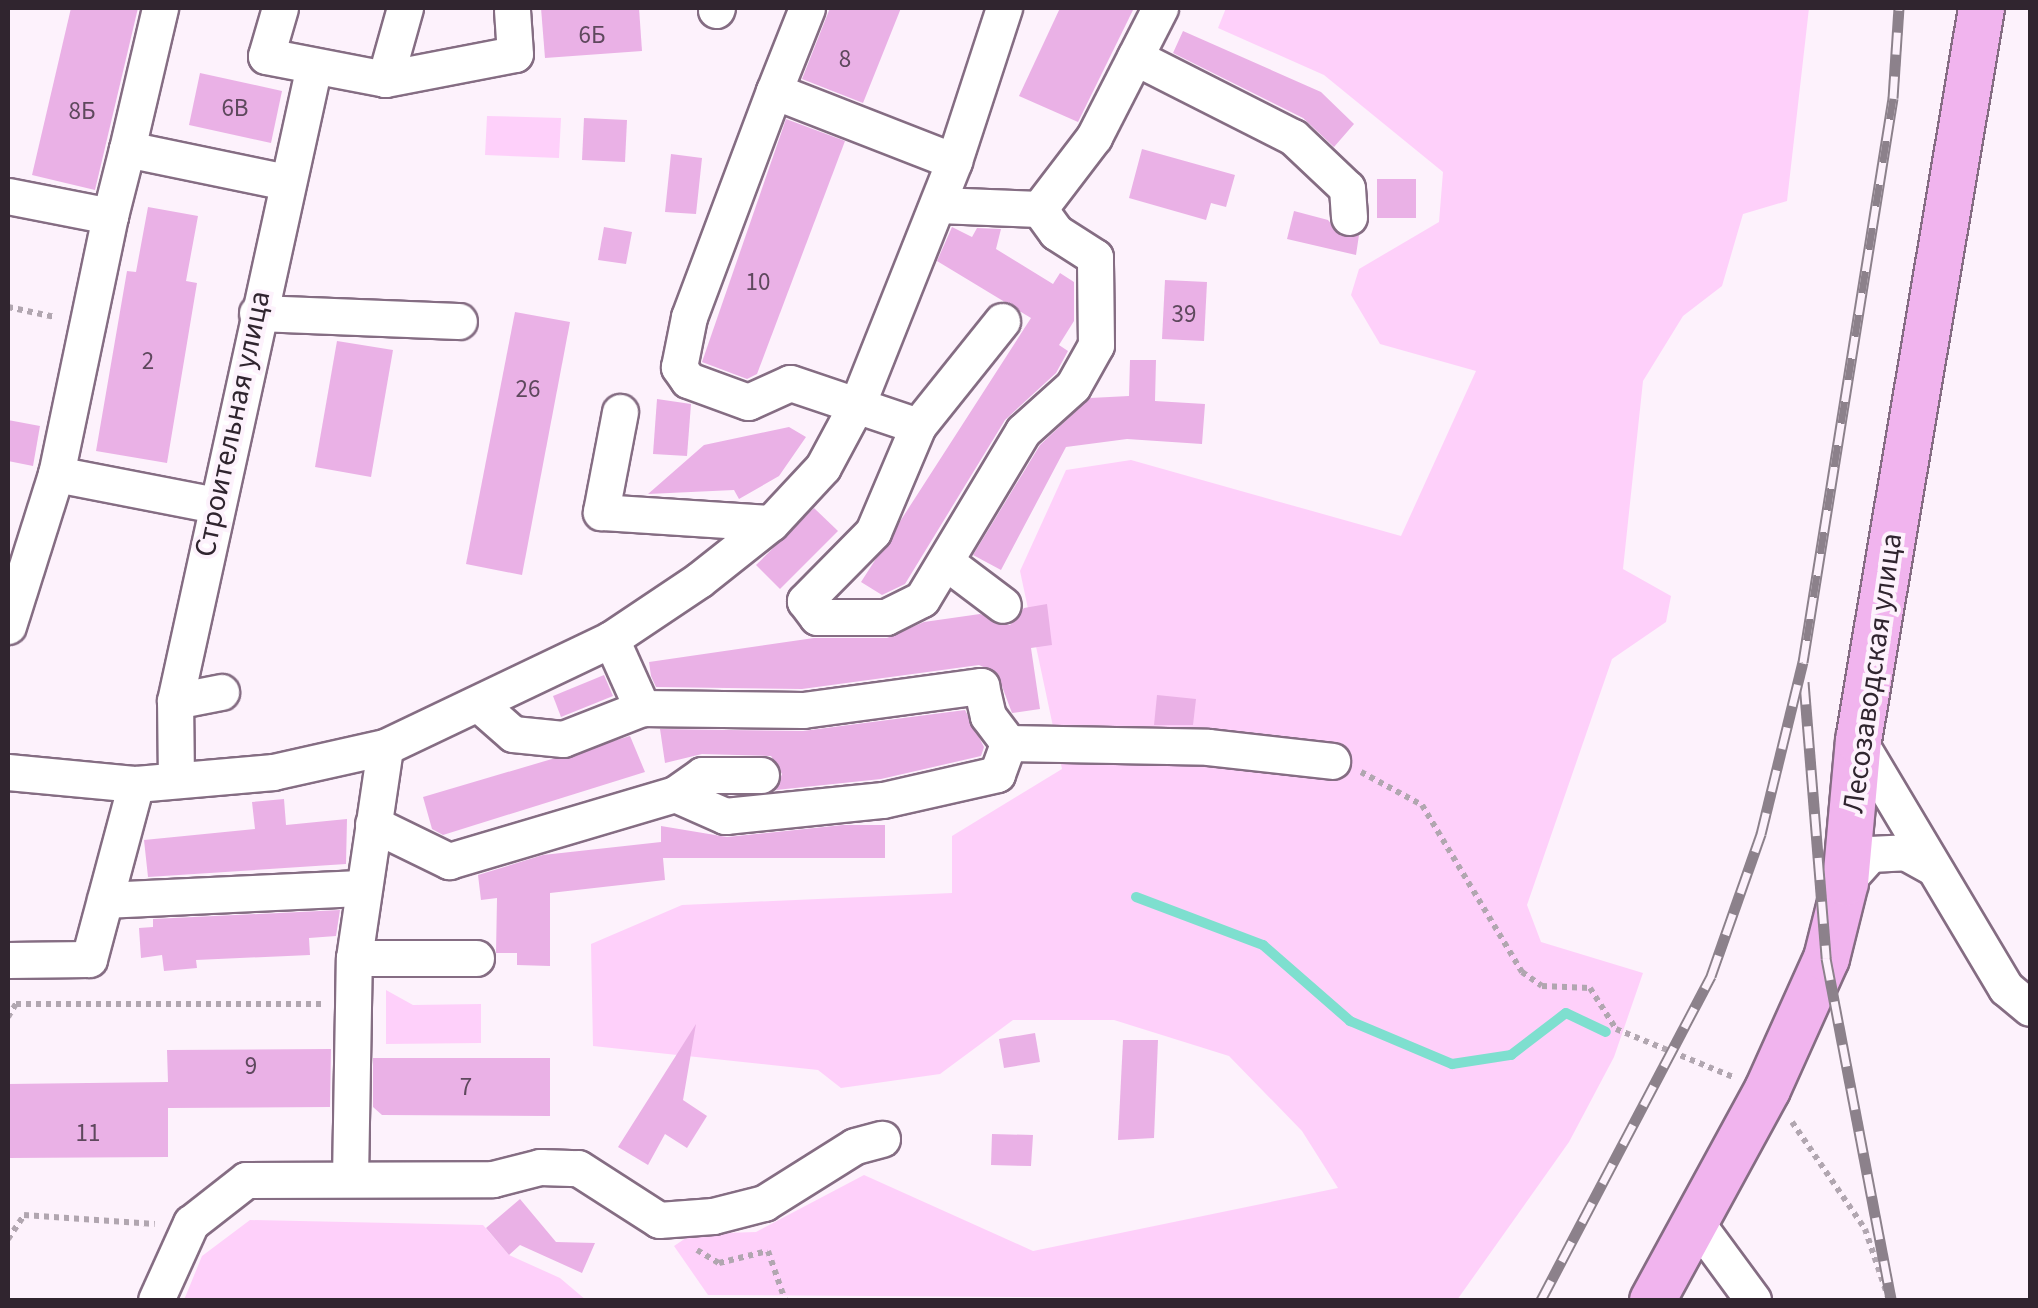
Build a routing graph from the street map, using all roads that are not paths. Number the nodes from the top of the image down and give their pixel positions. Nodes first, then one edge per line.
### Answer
1 (160, 8) edge
2 (280, 8) edge
3 (405, 8) edge
4 (807, 8) edge
5 (1004, 8) edge
6 (1160, 8) edge
7 (1981, 8) edge
8 (512, 10) dead end
9 (1135, 57) junction
10 (313, 70) junction
11 (385, 80) junction
12 (774, 91) junction
13 (126, 148) junction
14 (954, 161) junction
15 (286, 182) junction
16 (8, 196) edge
17 (938, 205) junction
18 (1039, 210) junction
19 (110, 216) junction
20 (1349, 217) dead end
21 (257, 313) junction
22 (459, 320) dead end
23 (1002, 320) dead end
24 (859, 400) junction
25 (620, 412) dead end
26 (918, 426) junction
27 (56, 474) junction
28 (215, 506) junction
29 (770, 523) junction
30 (946, 562) junction
31 (1003, 605) dead end
32 (8, 626) edge
33 (611, 639) junction
34 (221, 692) dead end
35 (175, 702) junction
36 (480, 705) junction
37 (642, 708) junction
38 (1858, 740) junction
39 (1008, 743) junction
40 (385, 747) junction
41 (1332, 760) road end
42 (8, 772) edge
43 (760, 775) dead end
44 (176, 780) junction
45 (136, 784) junction
46 (675, 794) junction
47 (373, 824) junction
48 (1932, 867) junction
49 (1845, 882) junction
50 (364, 888) junction
51 (105, 900) junction
52 (354, 958) junction
53 (476, 958) dead end
54 (8, 960) edge
55 (2030, 1008) edge
56 (882, 1139) dead end
57 (350, 1179) junction
58 (1698, 1224) junction
59 (156, 1300) edge
60 (1652, 1300) edge
61 (1753, 1300) edge

1 - 13 street
2 - 10 street
3 - 11 street
4 - 12 street
5 - 14 street
6 - 9 street
7 - 38 main road, Лесозаводская улица
8 - 11 street
9 - 18 street
9 - 20 street
10 - 11 street
10 - 15 street, Строительная улица
12 - 14 street
12 - 24 street
13 - 15 street
13 - 19 street
14 - 17 street
15 - 21 street, Строительная улица
16 - 19 street
17 - 18 street
17 - 24 street
18 - 30 street
19 - 27 street
21 - 22 street
21 - 28 street, Строительная улица
23 - 26 street
24 - 26 street
24 - 29 street
25 - 29 street
26 - 30 street
27 - 28 street
27 - 32 street
28 - 35 street, Строительная улица
29 - 33 street
30 - 31 street
33 - 36 street
33 - 37 street
34 - 35 street
35 - 44 street, Строительная улица
36 - 37 street
36 - 40 street
37 - 39 street
38 - 48 street
38 - 49 main road, Лесозаводская улица
39 - 41 street
39 - 46 street
40 - 44 street
40 - 47 street
42 - 45 street
43 - 46 street
44 - 45 street
45 - 51 street
46 - 47 street
47 - 50 street
48 - 49 street
48 - 55 street
49 - 58 main road, Лесозаводская улица
50 - 51 street
50 - 52 street
51 - 54 street
52 - 53 street
52 - 57 street
56 - 57 street
57 - 59 street
58 - 60 main road, Лесозаводская улица
58 - 61 street

